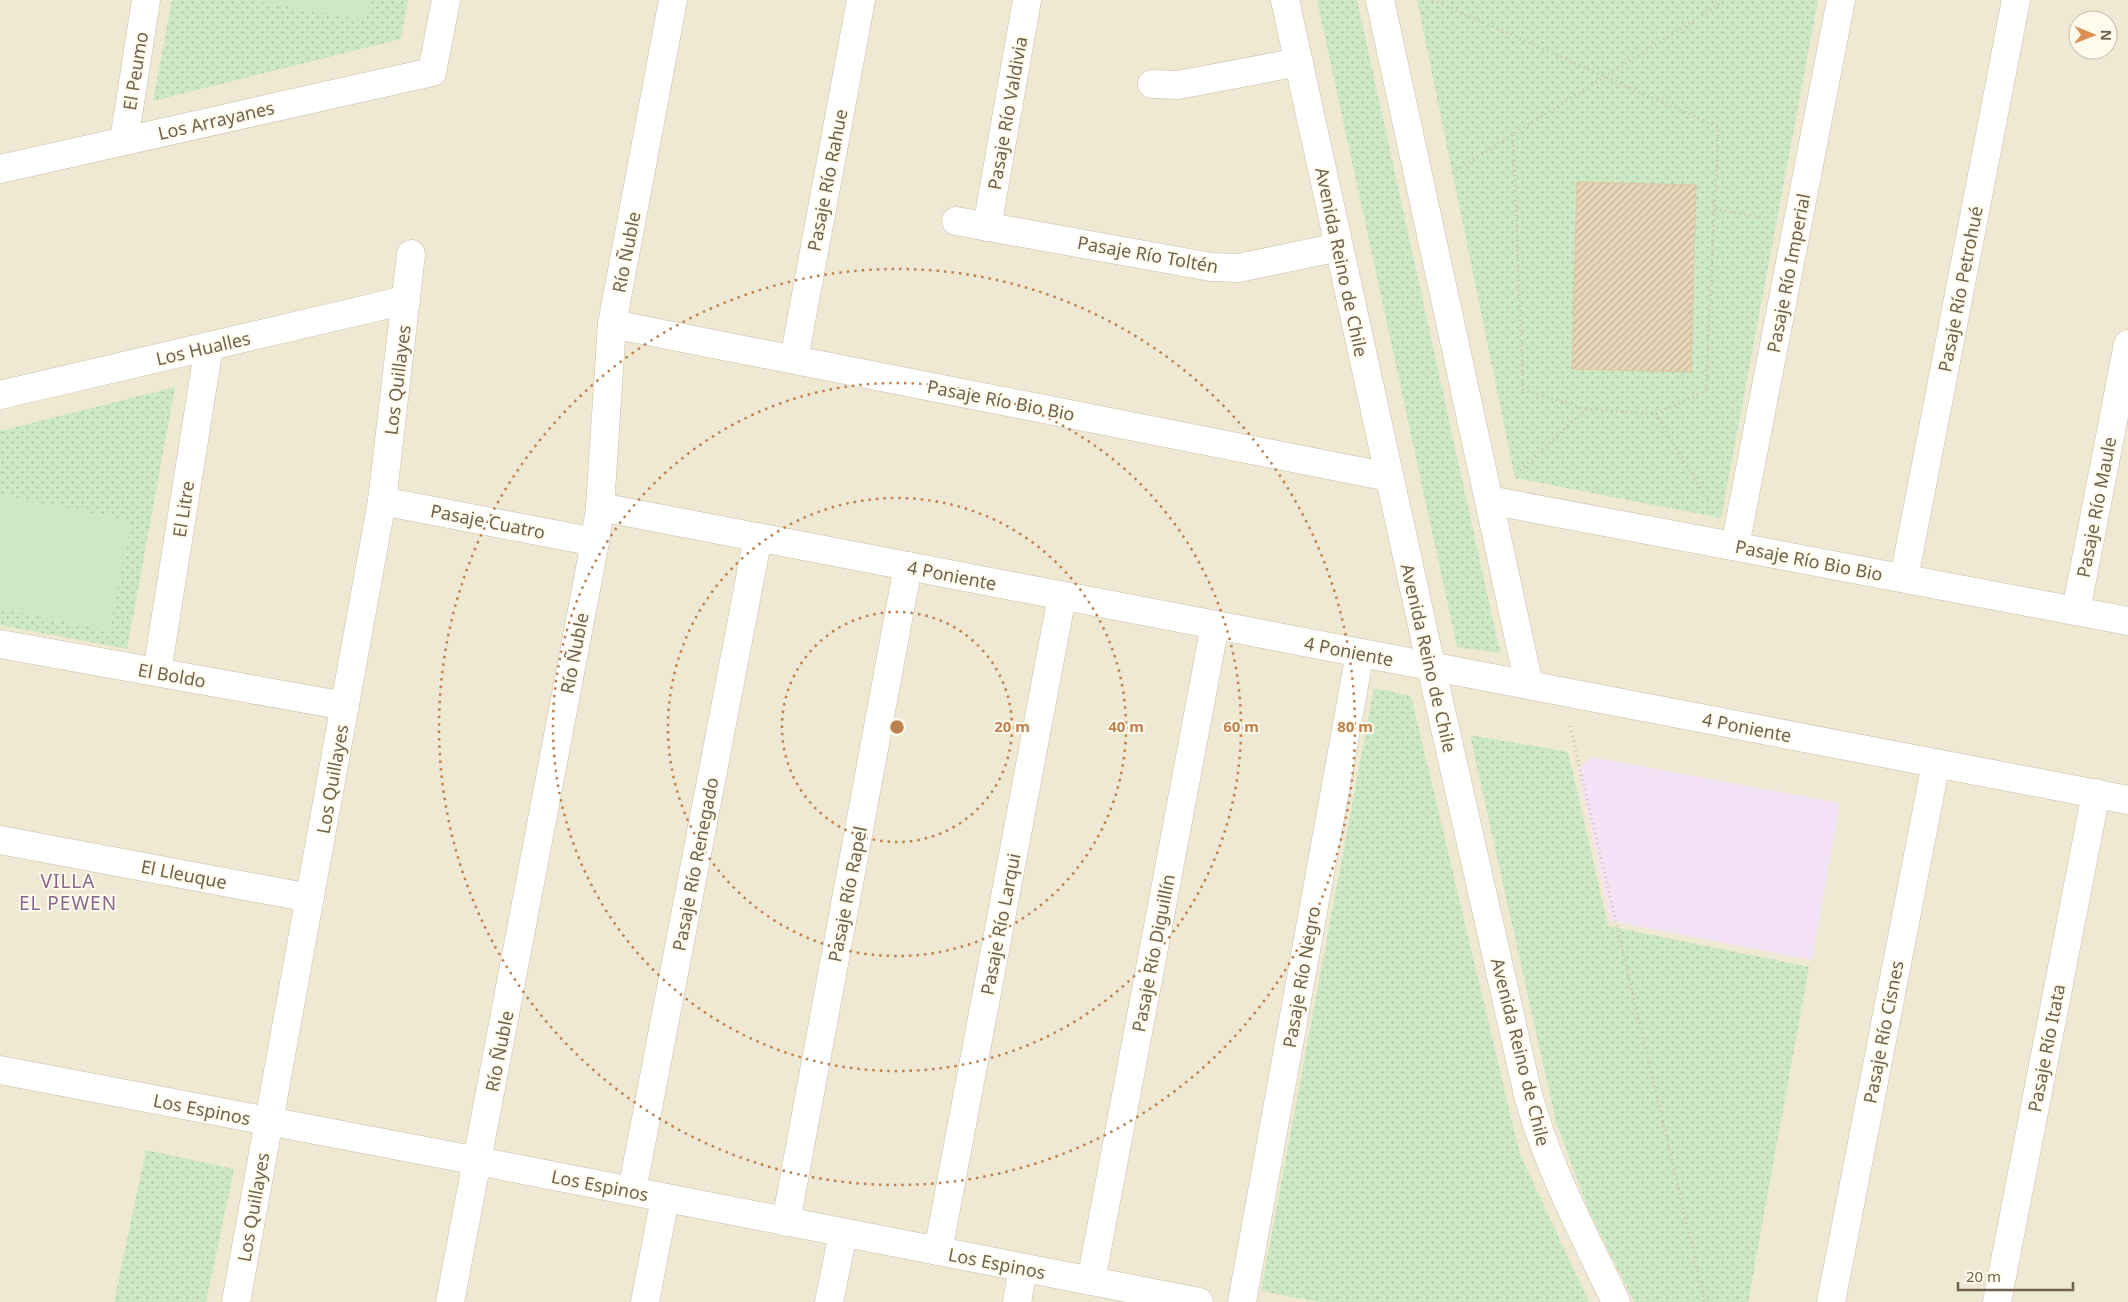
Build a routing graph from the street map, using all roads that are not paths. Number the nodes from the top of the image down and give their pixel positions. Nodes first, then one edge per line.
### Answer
1 (146, 0) edge
2 (446, 0) edge
3 (673, 0) edge
4 (861, 0) edge
5 (1027, 0) edge
6 (1285, 0) edge
7 (1380, 0) edge
8 (1841, 0) edge
9 (2016, 0) edge
10 (1299, 62) junction
11 (1152, 84) dead end
12 (124, 141) junction
13 (0, 169) edge
14 (956, 221) dead end
15 (988, 226) junction
16 (1339, 247) junction
17 (411, 254) dead end
18 (406, 300) junction
19 (612, 324) junction
20 (2128, 344) edge
21 (209, 346) junction
22 (794, 360) junction
23 (0, 395) edge
24 (1389, 476) junction
25 (1489, 500) junction
26 (382, 501) junction
27 (600, 507) junction
28 (758, 537) junction
29 (595, 542) junction
30 (1735, 546) junction
31 (908, 566) junction
32 (1904, 578) junction
33 (1062, 596) junction
34 (2076, 611) junction
35 (2128, 621) edge
36 (1215, 625) junction
37 (0, 644) edge
38 (1360, 653) junction
39 (1431, 666) junction
40 (157, 672) junction
41 (1529, 685) junction
42 (345, 706) junction
43 (1936, 763) junction
44 (2096, 793) junction
45 (2128, 800) edge
46 (0, 840) edge
47 (310, 898) junction
48 (0, 1070) edge
49 (269, 1121) junction
50 (478, 1161) junction
51 (632, 1191) junction
52 (665, 1198) junction
53 (786, 1222) junction
54 (843, 1233) junction
55 (938, 1251) junction
56 (1023, 1268) junction
57 (1090, 1281) junction
58 (236, 1302) edge
59 (450, 1302) edge
60 (645, 1302) edge
61 (829, 1302) edge
62 (1017, 1302) edge
63 (1200, 1302) edge
64 (1242, 1302) edge
65 (1616, 1302) edge
66 (1831, 1302) edge
67 (1997, 1302) edge

1 - 12 street, El Peumo
2 - 12 street, Los Arrayanes
3 - 19 street, Río Ñuble
4 - 22 street, Pasaje Río Rahue
5 - 15 street, Pasaje Río Valdivia
6 - 10 street, Avenida Reino de Chile
7 - 25 street
8 - 30 street, Pasaje Río Imperial
9 - 32 street, Pasaje Río Petrohué
10 - 11 street
10 - 16 street, Avenida Reino de Chile
12 - 13 street, Los Arrayanes
14 - 15 street, Pasaje Río Toltén
15 - 16 street, Pasaje Río Toltén
16 - 24 street, Avenida Reino de Chile
17 - 18 street, Los Quillayes
18 - 21 street, Los Hualles
18 - 26 street, Los Quillayes
19 - 22 street, Pasaje Río Bio Bio
19 - 27 street, Río Ñuble
20 - 34 street, Pasaje Río Maule
21 - 23 street, Los Hualles
21 - 40 street, El Litre
22 - 24 street, Pasaje Río Bio Bio
24 - 39 street, Avenida Reino de Chile
25 - 30 street, Pasaje Río Bio Bio
25 - 41 street
26 - 29 street, Pasaje Cuatro
26 - 42 street, Los Quillayes
27 - 28 street, 4 Poniente
27 - 29 street, Río Ñuble
28 - 31 street, 4 Poniente
28 - 51 street, Pasaje Río Renegado
29 - 50 street, Río Ñuble
30 - 32 street, Pasaje Río Bio Bio
31 - 33 street, 4 Poniente
31 - 53 street, Pasaje Río Rapel
32 - 34 street, Pasaje Río Bio Bio
33 - 36 street, 4 Poniente
33 - 55 street, Pasaje Río Larqui
34 - 35 street, Pasaje Río Bio Bio
36 - 38 street, 4 Poniente
36 - 57 street, Pasaje Río Diguillín
37 - 40 street, El Boldo
38 - 39 street, 4 Poniente
38 - 64 street, Pasaje Río Negro
39 - 41 street, 4 Poniente
39 - 65 street, Avenida Reino de Chile
40 - 42 street, El Boldo
41 - 43 street, 4 Poniente
42 - 47 street, Los Quillayes
43 - 44 street, 4 Poniente
43 - 66 street, Pasaje Río Cisnes
44 - 45 street, 4 Poniente
44 - 67 street, Pasaje Río Itata
46 - 47 street, El Lleuque
47 - 49 street, Los Quillayes
48 - 49 street, Los Espinos
49 - 50 street, Los Espinos
49 - 58 street, Los Quillayes
50 - 51 street, Los Espinos
50 - 59 street, Río Ñuble
51 - 52 street, Los Espinos
52 - 53 street, Los Espinos
52 - 60 street
53 - 54 street, Los Espinos
54 - 55 street, Los Espinos
54 - 61 street
55 - 56 street, Los Espinos
56 - 57 street, Los Espinos
56 - 62 street
57 - 63 street, Los Espinos

